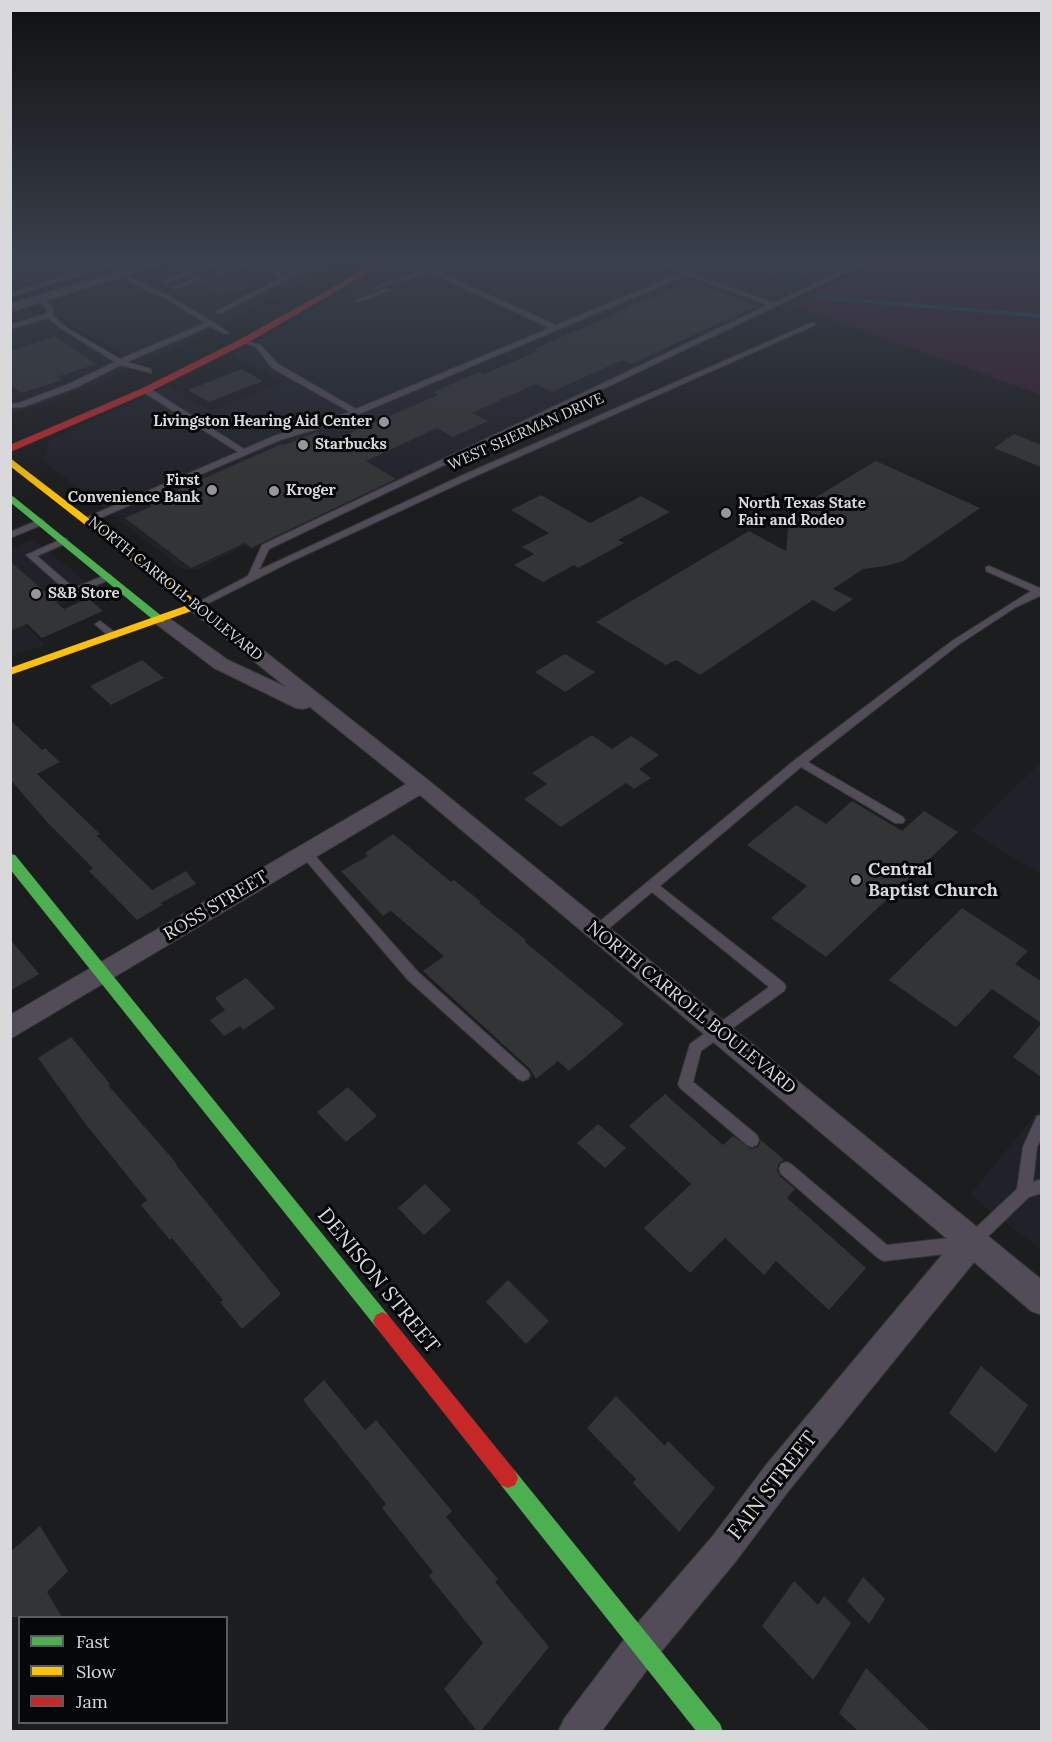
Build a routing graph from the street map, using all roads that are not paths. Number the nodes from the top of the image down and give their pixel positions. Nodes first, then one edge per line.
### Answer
1 (86, 341) edge
2 (168, 341) edge
3 (244, 341) joint
4 (524, 341) edge
5 (698, 341) edge
6 (773, 341) edge
7 (120, 362) junction
8 (153, 369) joint
9 (126, 381) dead end
10 (146, 390) junction
11 (10, 406) edge
12 (356, 412) junction
13 (40, 421) dead end
14 (10, 434) edge
15 (10, 449) edge
16 (243, 452) junction
17 (10, 461) edge
18 (10, 497) edge
19 (88, 520) junction
20 (41, 522) junction
21 (11, 534) edge
22 (64, 541) junction
23 (988, 569) dead end
24 (108, 577) junction
25 (252, 578) junction
26 (1040, 591) edge
27 (196, 606) junction
28 (160, 620) junction
29 (100, 624) dead end
30 (114, 636) junction
31 (13, 668) edge
32 (337, 719) junction
33 (800, 762) junction
34 (421, 785) junction
35 (899, 820) dead end
36 (306, 853) junction
37 (10, 859) edge
38 (652, 886) junction
39 (597, 930) junction
40 (102, 974) junction
41 (10, 1028) edge
42 (721, 1032) junction
43 (523, 1076) dead end
44 (1041, 1121) edge
45 (752, 1140) dead end
46 (786, 1169) dead end
47 (1041, 1186) edge
48 (1024, 1192) junction
49 (971, 1243) junction
50 (1041, 1300) edge
51 (642, 1646) junction
52 (577, 1731) edge
53 (712, 1731) edge

1 - 7 lane
2 - 7 lane
3 - 10 street
3 - 12 lane
4 - 12 lane
5 - 25 lane
6 - 25 lane, WEST SHERMAN DRIVE
7 - 8 lane
7 - 11 lane
8 - 9 street
10 - 15 street
10 - 16 lane
12 - 16 lane
13 - 14 street
16 - 19 lane
17 - 19 street, NORTH CARROLL BOULEVARD
18 - 20 street, NORTH CARROLL BOULEVARD
19 - 22 street
19 - 27 street, NORTH CARROLL BOULEVARD
20 - 21 lane
20 - 22 street, NORTH CARROLL BOULEVARD
22 - 24 street, NORTH CARROLL BOULEVARD
22 - 24 lane
23 - 26 lane
24 - 28 street, NORTH CARROLL BOULEVARD
25 - 27 lane, WEST SHERMAN DRIVE
26 - 33 lane
27 - 28 street
27 - 32 street, NORTH CARROLL BOULEVARD
28 - 30 street
28 - 32 street, NORTH CARROLL BOULEVARD
29 - 30 lane
30 - 31 street
32 - 34 street, NORTH CARROLL BOULEVARD
33 - 35 lane
33 - 38 lane
34 - 36 street, ROSS STREET
34 - 39 street, NORTH CARROLL BOULEVARD
36 - 40 street, ROSS STREET
36 - 43 lane
37 - 40 street, DENISON STREET
38 - 39 lane
38 - 42 lane
39 - 42 street, NORTH CARROLL BOULEVARD
40 - 41 street, ROSS STREET
40 - 51 street, DENISON STREET
42 - 45 lane
42 - 49 street, NORTH CARROLL BOULEVARD
44 - 48 lane
46 - 49 lane
47 - 48 lane
48 - 49 lane
49 - 50 street, NORTH CARROLL BOULEVARD
49 - 51 street, FAIN STREET
51 - 52 street, FAIN STREET
51 - 53 street, DENISON STREET

